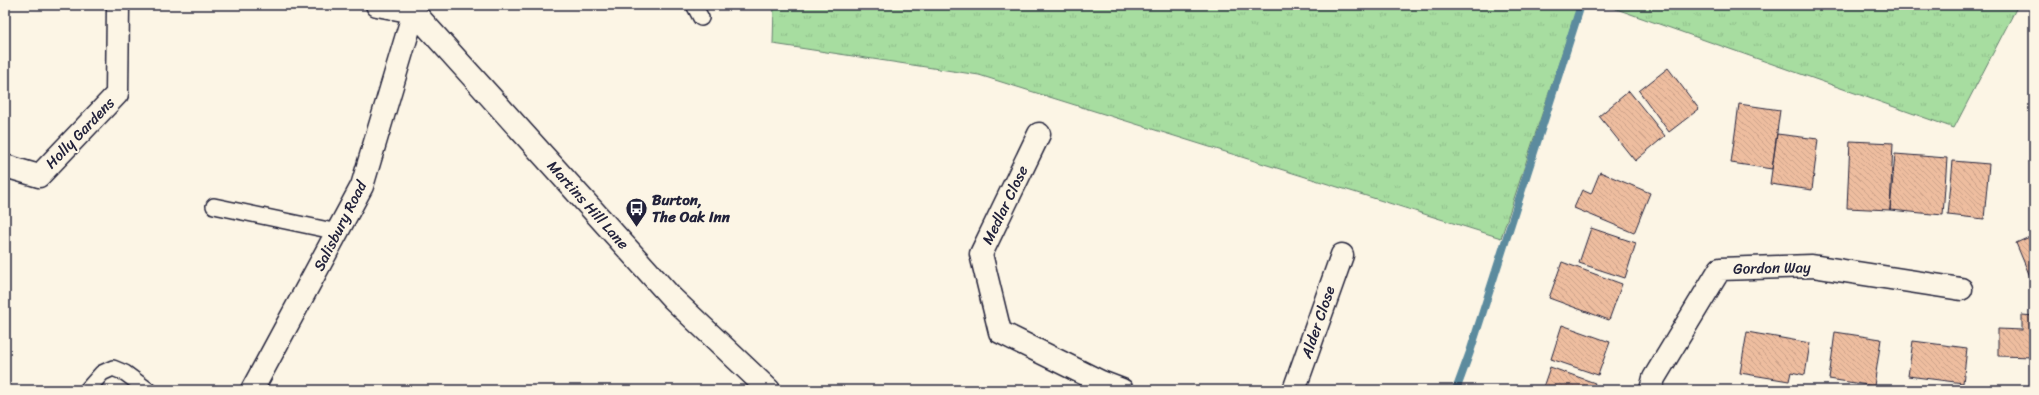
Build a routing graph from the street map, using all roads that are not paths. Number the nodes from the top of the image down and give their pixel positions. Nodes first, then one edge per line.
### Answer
1 (118, 5) edge
2 (377, 5) edge
3 (415, 9) edge
4 (1039, 134) dead end
5 (5, 166) edge
6 (214, 206) dead end
7 (338, 232) junction
8 (1342, 255) dead end
9 (1961, 290) dead end
10 (256, 389) edge
11 (87, 390) edge
12 (148, 390) edge
13 (769, 390) edge
14 (1122, 390) edge
15 (1294, 390) edge
16 (1651, 390) edge

1 - 5 street, Holly Gardens
2 - 3 street
3 - 7 street, Salisbury Road
3 - 13 street, Martins Hill Lane
4 - 14 street, Medlar Close
6 - 7 lane
7 - 10 street, Salisbury Road
8 - 15 street, Alder Close
9 - 16 street, Gordon Way
11 - 12 lane

